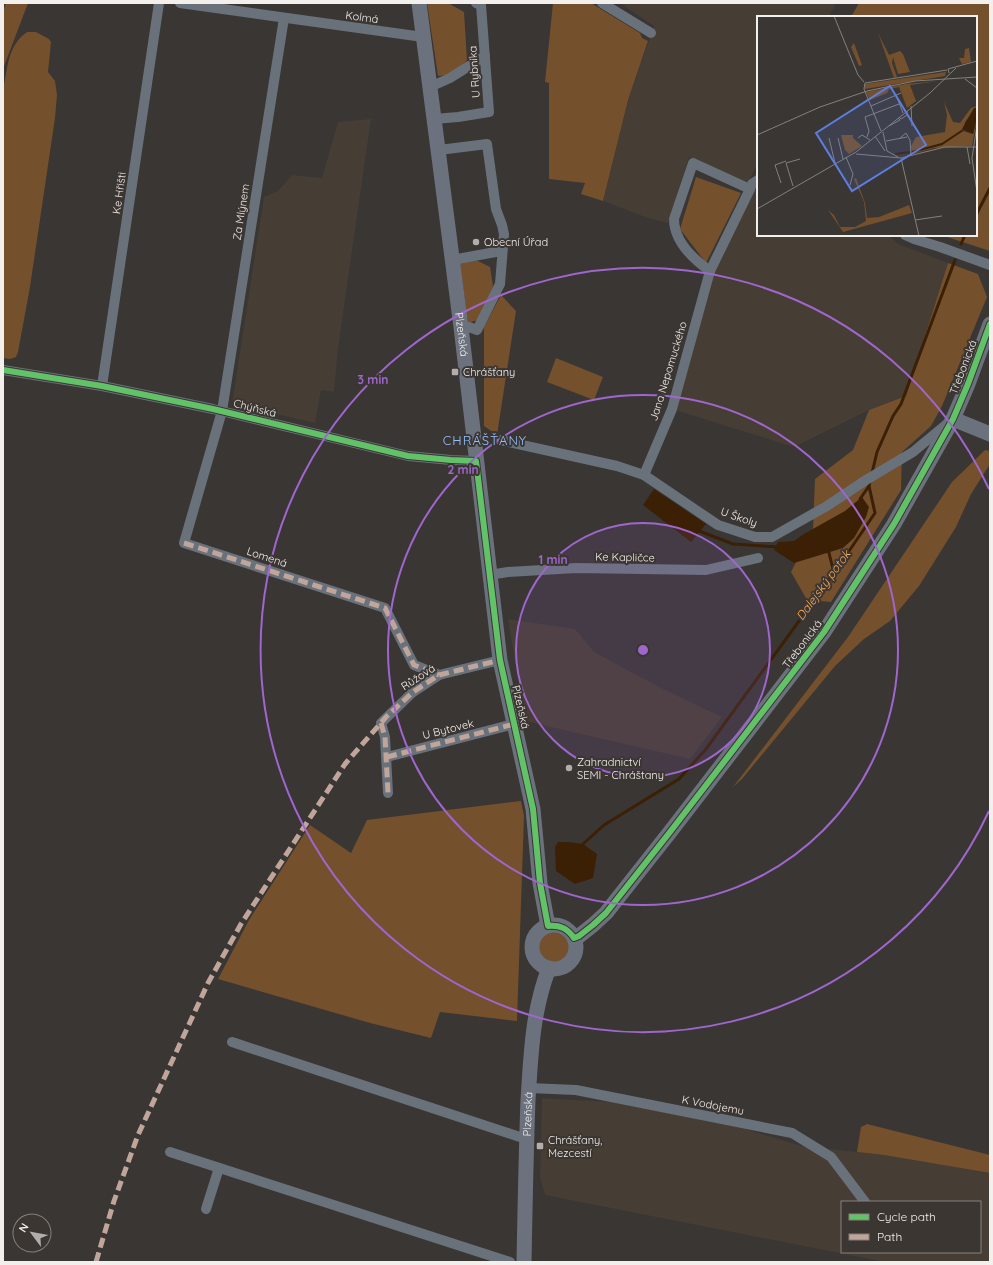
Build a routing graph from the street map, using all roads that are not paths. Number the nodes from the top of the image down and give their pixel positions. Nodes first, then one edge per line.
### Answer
1 (159, 3) edge
2 (180, 3) edge
3 (419, 3) edge
4 (476, 3) edge
5 (602, 3) edge
6 (284, 18) junction
7 (651, 33) dead end
8 (423, 37) junction
9 (485, 56) junction
10 (430, 87) junction
11 (434, 119) junction
12 (439, 150) junction
13 (757, 181) edge
14 (750, 189) junction
15 (907, 236) edge
16 (501, 251) junction
17 (452, 260) junction
18 (990, 265) edge
19 (710, 271) junction
20 (990, 324) edge
21 (461, 327) junction
22 (3, 370) edge
23 (102, 386) junction
24 (222, 411) junction
25 (953, 419) junction
26 (990, 434) edge
27 (500, 440) dead end
28 (476, 460) junction
29 (644, 475) junction
30 (758, 558) dead end
31 (489, 575) junction
32 (500, 660) junction
33 (439, 675) junction
34 (514, 724) junction
35 (387, 757) junction
36 (388, 793) dead end
37 (548, 926) junction
38 (574, 938) junction
39 (549, 968) junction
40 (232, 1042) dead end
41 (529, 1088) junction
42 (526, 1139) junction
43 (170, 1152) dead end
44 (219, 1168) junction
45 (864, 1201) edge
46 (206, 1208) dead end
47 (510, 1262) edge
48 (524, 1262) edge

1 - 23 street, Ke Hřišti
2 - 6 street, Kolmá
3 - 8 main road, Plzeňská
4 - 9 street, U Rybníka
5 - 7 street
6 - 8 street, Kolmá
6 - 24 street, Za Mlýnem
8 - 10 main road, Plzeňská
9 - 10 street
9 - 11 street, U Rybníka
10 - 11 main road, Plzeňská
11 - 12 main road, Plzeňská
12 - 16 street
12 - 17 main road, Plzeňská
13 - 14 street, Jana Nepomuckého
14 - 19 street, Jana Nepomuckého
14 - 19 street
15 - 18 street
16 - 17 street
16 - 21 street
17 - 21 main road, Plzeňská
19 - 29 street, Jana Nepomuckého
20 - 25 main road, Třebonická
21 - 28 main road, Plzeňská
22 - 23 street, Chýňská
23 - 24 street, Chýňská
24 - 28 street, Chýňská
24 - 33 street, Lomená
25 - 26 main road
25 - 29 street, U Školy
25 - 38 main road, Třebonická
27 - 29 street, U Školy
28 - 31 main road, Plzeňská
30 - 31 street, Ke Kapličce
31 - 32 main road, Plzeňská
32 - 33 street, Růžová
32 - 34 main road, Plzeňská
33 - 35 street, Růžová
34 - 35 street, U Bytovek
34 - 37 main road, Plzeňská
35 - 36 street
37 - 38 main road
37 - 39 main road
38 - 39 main road
39 - 41 main road, Plzeňská
40 - 42 street
41 - 42 main road, Plzeňská
41 - 45 street, K Vodojemu
42 - 48 main road, Plzeňská
43 - 44 street
44 - 46 street
44 - 47 street

